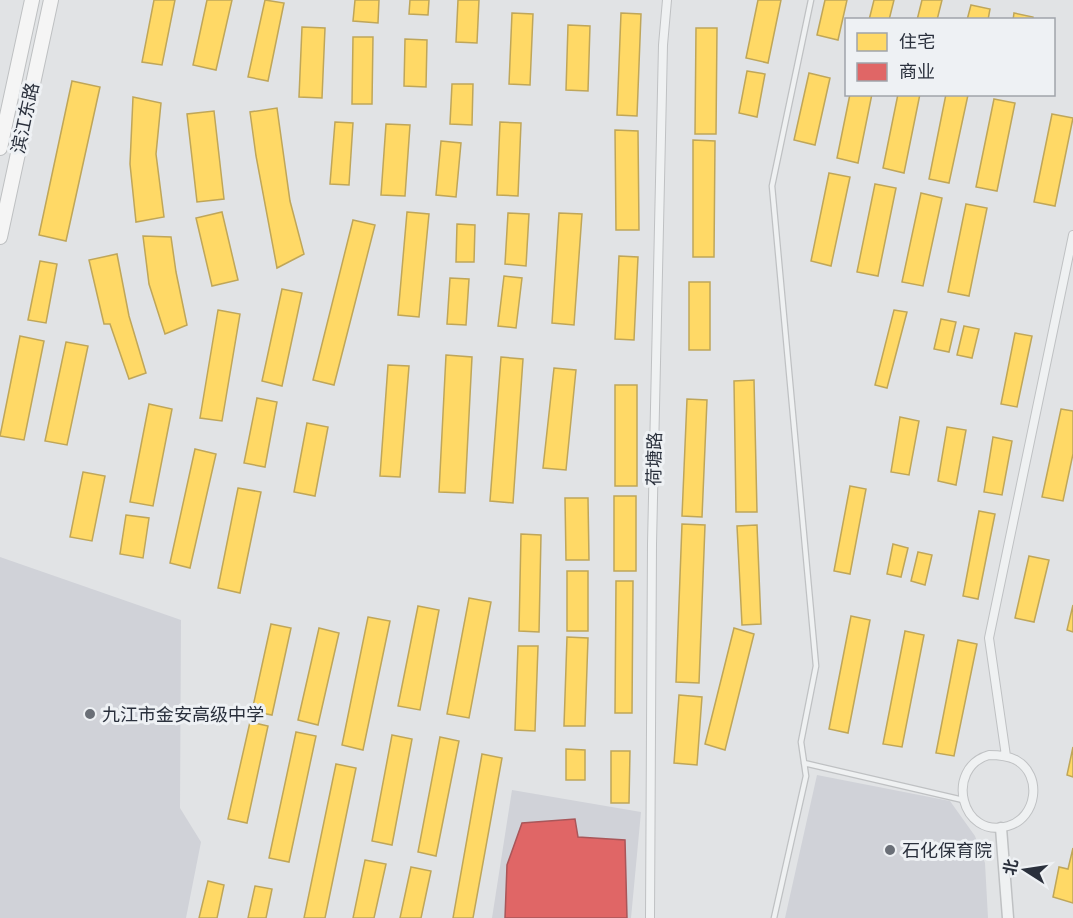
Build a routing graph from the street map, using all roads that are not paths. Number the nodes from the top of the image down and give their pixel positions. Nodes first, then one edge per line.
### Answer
1 (32, 0) edge
2 (51, 0) edge
3 (667, 0) edge
4 (811, 0) edge
5 (0, 148) edge
6 (1073, 235) edge
7 (0, 237) edge
8 (1006, 756) junction
9 (804, 763) junction
10 (963, 800) junction
11 (1001, 828) junction
12 (650, 918) edge
13 (774, 918) edge
14 (1008, 918) edge

1 - 5 main road, 滨江东路
2 - 7 main road, 滨江东路
3 - 12 street, 荷塘路
4 - 9 lane
6 - 8 street
8 - 10 street
8 - 11 street
9 - 10 lane
9 - 13 lane
10 - 11 street
11 - 14 street

